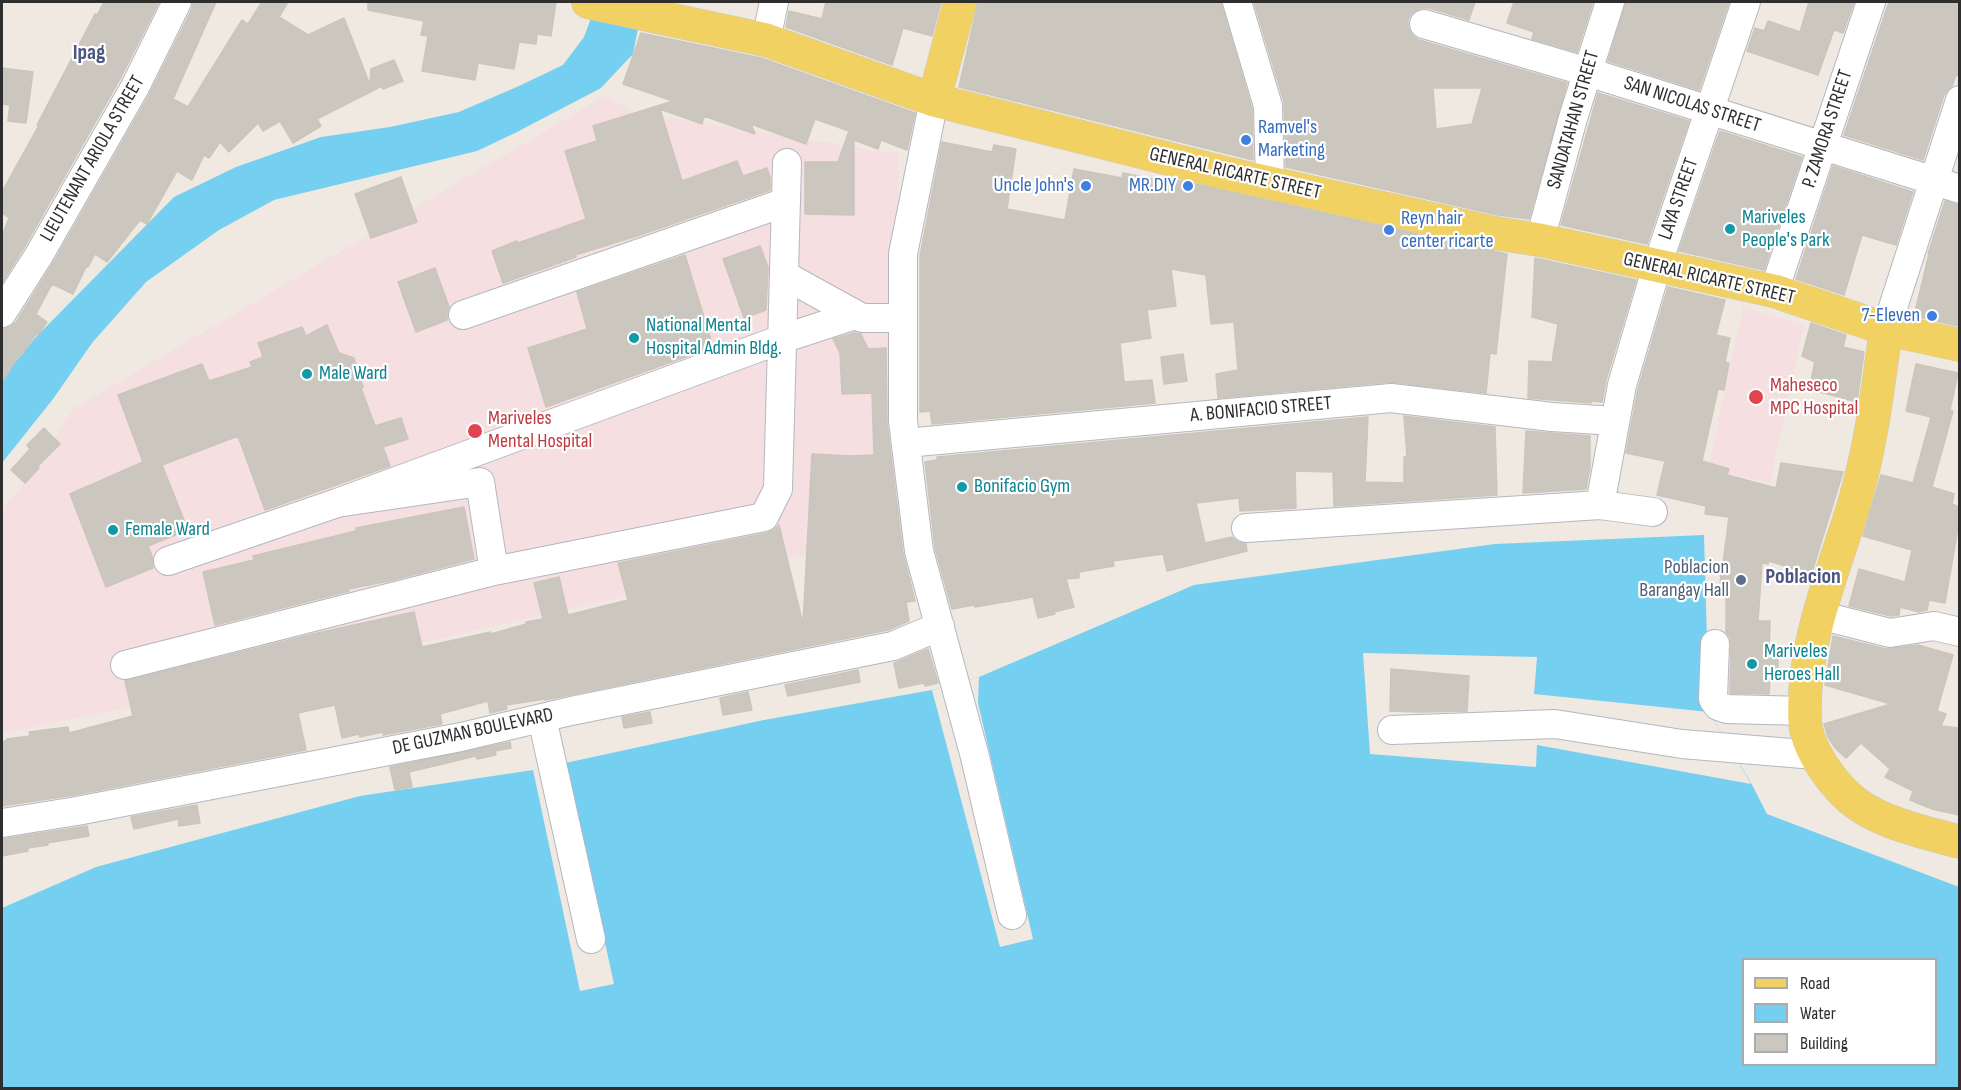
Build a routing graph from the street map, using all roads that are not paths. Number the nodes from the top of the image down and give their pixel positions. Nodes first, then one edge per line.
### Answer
1 (177, 2) edge
2 (588, 2) edge
3 (774, 2) edge
4 (960, 2) edge
5 (1238, 2) edge
6 (1610, 2) edge
7 (1746, 2) edge
8 (1871, 2) edge
9 (1424, 24) dead end
10 (766, 40) junction
11 (1588, 72) junction
12 (934, 100) junction
13 (1959, 100) edge
14 (1709, 111) junction
15 (1822, 146) junction
16 (787, 163) dead end
17 (1270, 183) junction
18 (1946, 185) edge
19 (786, 202) junction
20 (1540, 240) junction
21 (1657, 266) junction
22 (784, 275) junction
23 (1774, 291) junction
24 (2, 313) edge
25 (463, 315) dead end
26 (855, 315) junction
27 (903, 318) junction
28 (1886, 329) junction
29 (782, 339) junction
30 (1959, 345) edge
31 (1615, 421) junction
32 (906, 443) junction
33 (337, 502) junction
34 (1600, 505) junction
35 (1653, 512) dead end
36 (1246, 528) dead end
37 (168, 561) dead end
38 (494, 571) junction
39 (1819, 615) junction
40 (940, 626) junction
41 (1959, 632) edge
42 (1715, 644) dead end
43 (125, 665) dead end
44 (1806, 711) junction
45 (542, 718) junction
46 (1392, 730) dead end
47 (1815, 755) junction
48 (2, 823) edge
49 (1959, 842) edge
50 (1011, 915) dead end
51 (591, 939) dead end

1 - 24 street, LIEUTENANT ARIOLA STREET
2 - 10 main road, GENERAL RICARTE STREET
3 - 10 street
4 - 12 main road
5 - 17 street
6 - 11 street, SANDATAHAN STREET
7 - 14 street, LAYA STREET
8 - 15 street, P. ZAMORA STREET
9 - 11 street, SAN NICOLAS STREET
10 - 12 main road, GENERAL RICARTE STREET
11 - 14 street, SAN NICOLAS STREET
11 - 20 street, SANDATAHAN STREET
12 - 17 main road, GENERAL RICARTE STREET
12 - 27 street
13 - 18 street
14 - 15 street, SAN NICOLAS STREET
14 - 21 street, LAYA STREET
15 - 18 street, SAN NICOLAS STREET
15 - 23 street, P. ZAMORA STREET
16 - 19 street
17 - 20 main road, GENERAL RICARTE STREET
18 - 28 street
19 - 22 street
19 - 25 street
20 - 21 main road, GENERAL RICARTE STREET
21 - 23 main road, GENERAL RICARTE STREET
21 - 31 street, LAYA STREET
22 - 26 street
22 - 29 street
23 - 28 main road, GENERAL RICARTE STREET
26 - 27 street
26 - 29 street
27 - 32 street
28 - 30 main road, GENERAL RICARTE STREET
28 - 39 main road
29 - 33 street
29 - 38 street
31 - 32 street, A. BONIFACIO STREET
31 - 34 street, LAYA STREET
32 - 40 street
33 - 37 street
33 - 38 street
34 - 35 street
34 - 36 street
38 - 43 street
39 - 41 street
39 - 44 main road
40 - 45 street, DE GUZMAN BOULEVARD
40 - 50 street
42 - 44 street
44 - 47 main road
45 - 48 street, DE GUZMAN BOULEVARD
45 - 51 street
46 - 47 street
47 - 49 main road

